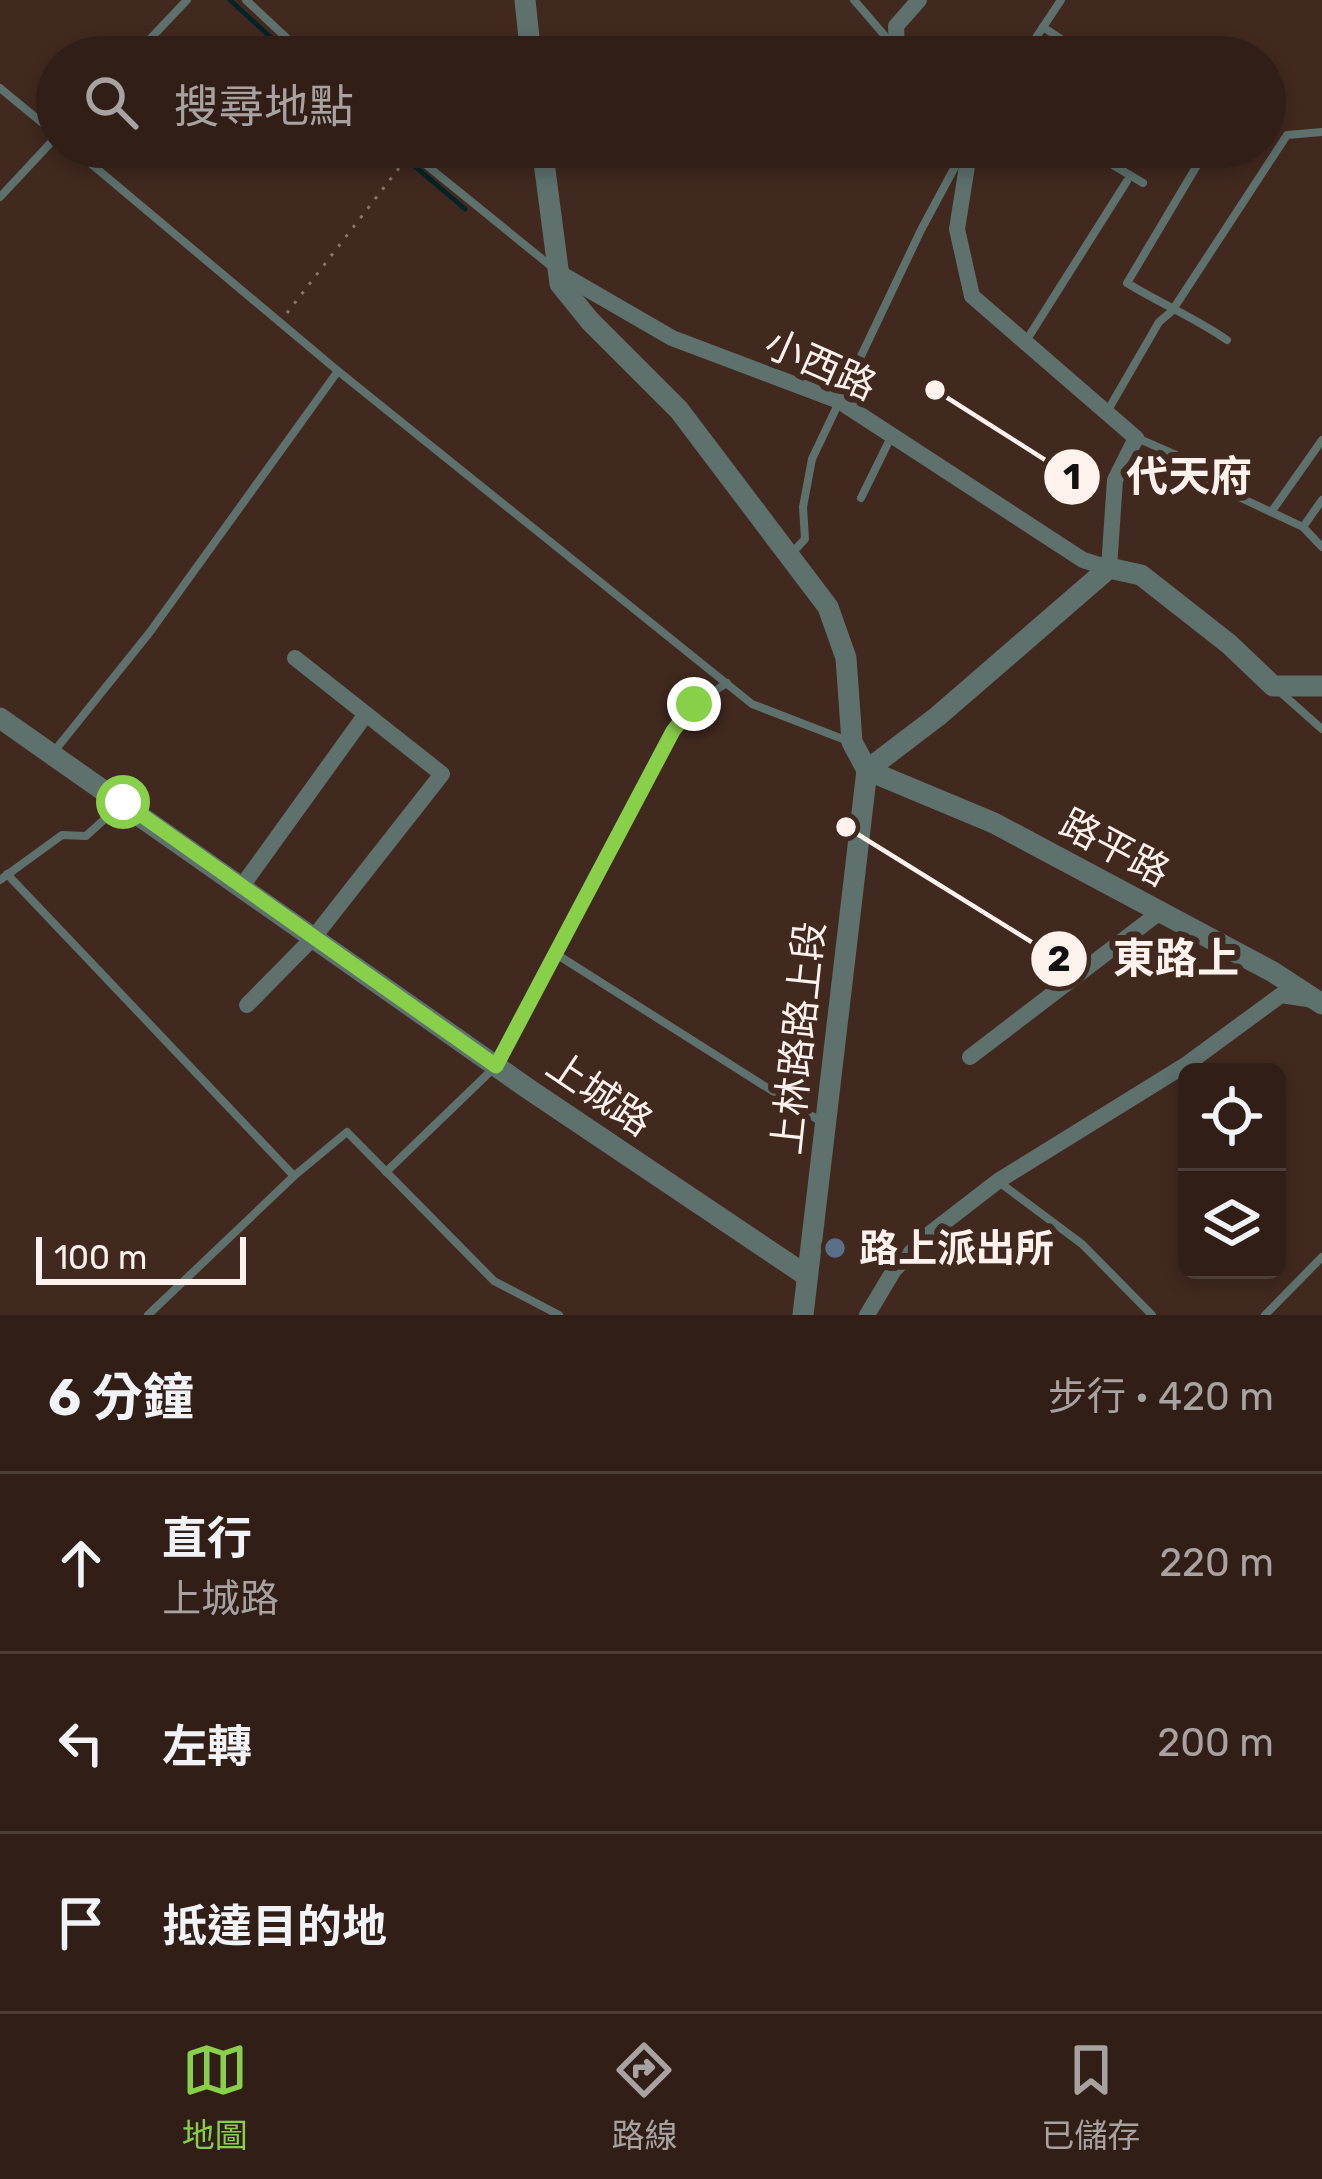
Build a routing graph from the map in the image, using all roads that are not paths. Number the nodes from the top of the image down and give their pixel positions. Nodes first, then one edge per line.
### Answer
1 (187, 0) edge
2 (246, 0) edge
3 (525, 0) edge
4 (854, 0) edge
5 (919, 0) edge
6 (1061, 0) edge
7 (1043, 27) junction
8 (153, 36) edge
9 (285, 36) edge
10 (528, 36) edge
11 (885, 36) edge
12 (897, 36) edge
13 (1037, 36) edge
14 (1056, 36) edge
15 (0, 88) edge
16 (36, 118) edge
17 (1322, 132) edge
18 (1286, 137) edge
19 (36, 158) edge
20 (96, 168) edge
21 (429, 168) edge
22 (545, 168) edge
23 (951, 168) edge
24 (965, 168) edge
25 (1118, 168) edge
26 (1195, 168) edge
27 (1265, 168) edge
28 (1127, 181) dead end
29 (1143, 183) dead end
30 (0, 197) edge
31 (558, 272) junction
32 (1172, 311) junction
33 (1227, 340) dead end
34 (1025, 342) junction
35 (338, 371) junction
36 (839, 401) junction
37 (1106, 412) junction
38 (892, 436) junction
39 (1136, 438) junction
40 (1322, 440) edge
41 (860, 498) dead end
42 (1322, 500) edge
43 (1272, 511) junction
44 (1303, 526) junction
45 (1322, 548) edge
46 (791, 554) junction
47 (1109, 568) junction
48 (296, 658) dead end
49 (727, 683) junction
50 (1273, 686) junction
51 (1322, 686) edge
52 (366, 714) junction
53 (0, 718) edge
54 (1322, 729) edge
55 (852, 742) junction
56 (52, 754) junction
57 (867, 770) junction
58 (123, 802) junction
59 (3, 877) edge
60 (242, 886) junction
61 (1160, 912) junction
62 (314, 937) junction
63 (556, 954) junction
64 (1320, 998) edge
65 (247, 1005) dead end
66 (970, 1057) dead end
67 (496, 1066) junction
68 (825, 1124) junction
69 (386, 1172) junction
70 (294, 1176) junction
71 (998, 1181) junction
72 (1322, 1257) edge
73 (807, 1276) junction
74 (148, 1315) edge
75 (560, 1315) edge
76 (803, 1315) edge
77 (867, 1315) edge
78 (1152, 1315) edge
79 (1265, 1315) edge

1 - 8 lane
2 - 9 lane
3 - 10 street
4 - 11 lane
5 - 12 street
6 - 7 lane
7 - 13 lane
7 - 14 lane
15 - 16 lane
17 - 18 lane
19 - 30 lane
20 - 35 lane
21 - 31 lane
22 - 31 street
23 - 36 lane
24 - 34 street
25 - 29 lane
26 - 32 lane
27 - 32 lane
28 - 34 lane
31 - 36 street, 小西路
31 - 46 street
32 - 33 lane
32 - 37 lane
34 - 37 street
35 - 49 lane
35 - 56 lane
36 - 38 street, 小西路
36 - 46 lane
37 - 39 street
38 - 41 lane
38 - 47 street, 小西路
39 - 43 lane
39 - 47 street
40 - 43 lane
42 - 44 lane
43 - 44 lane
44 - 45 lane
46 - 55 street
47 - 50 street
47 - 57 street
48 - 52 street
49 - 55 lane
49 - 63 lane
50 - 51 street
50 - 54 lane
52 - 60 street
52 - 62 street
53 - 56 street, 上城路
55 - 57 street
56 - 58 street, 上城路
57 - 61 street, 路平路
57 - 68 street, 上林路路上段
58 - 59 lane
58 - 60 street, 上城路
59 - 70 lane
60 - 62 street, 上城路
61 - 64 street, 路平路
61 - 66 street
62 - 65 street
62 - 67 street, 上城路
63 - 67 lane
63 - 68 lane
64 - 71 street
67 - 69 lane
67 - 73 street, 上城路
68 - 73 street, 上林路路上段
69 - 70 lane
69 - 75 lane
70 - 74 lane
71 - 77 street
71 - 78 lane
72 - 79 lane
73 - 76 street, 上林路路上段

